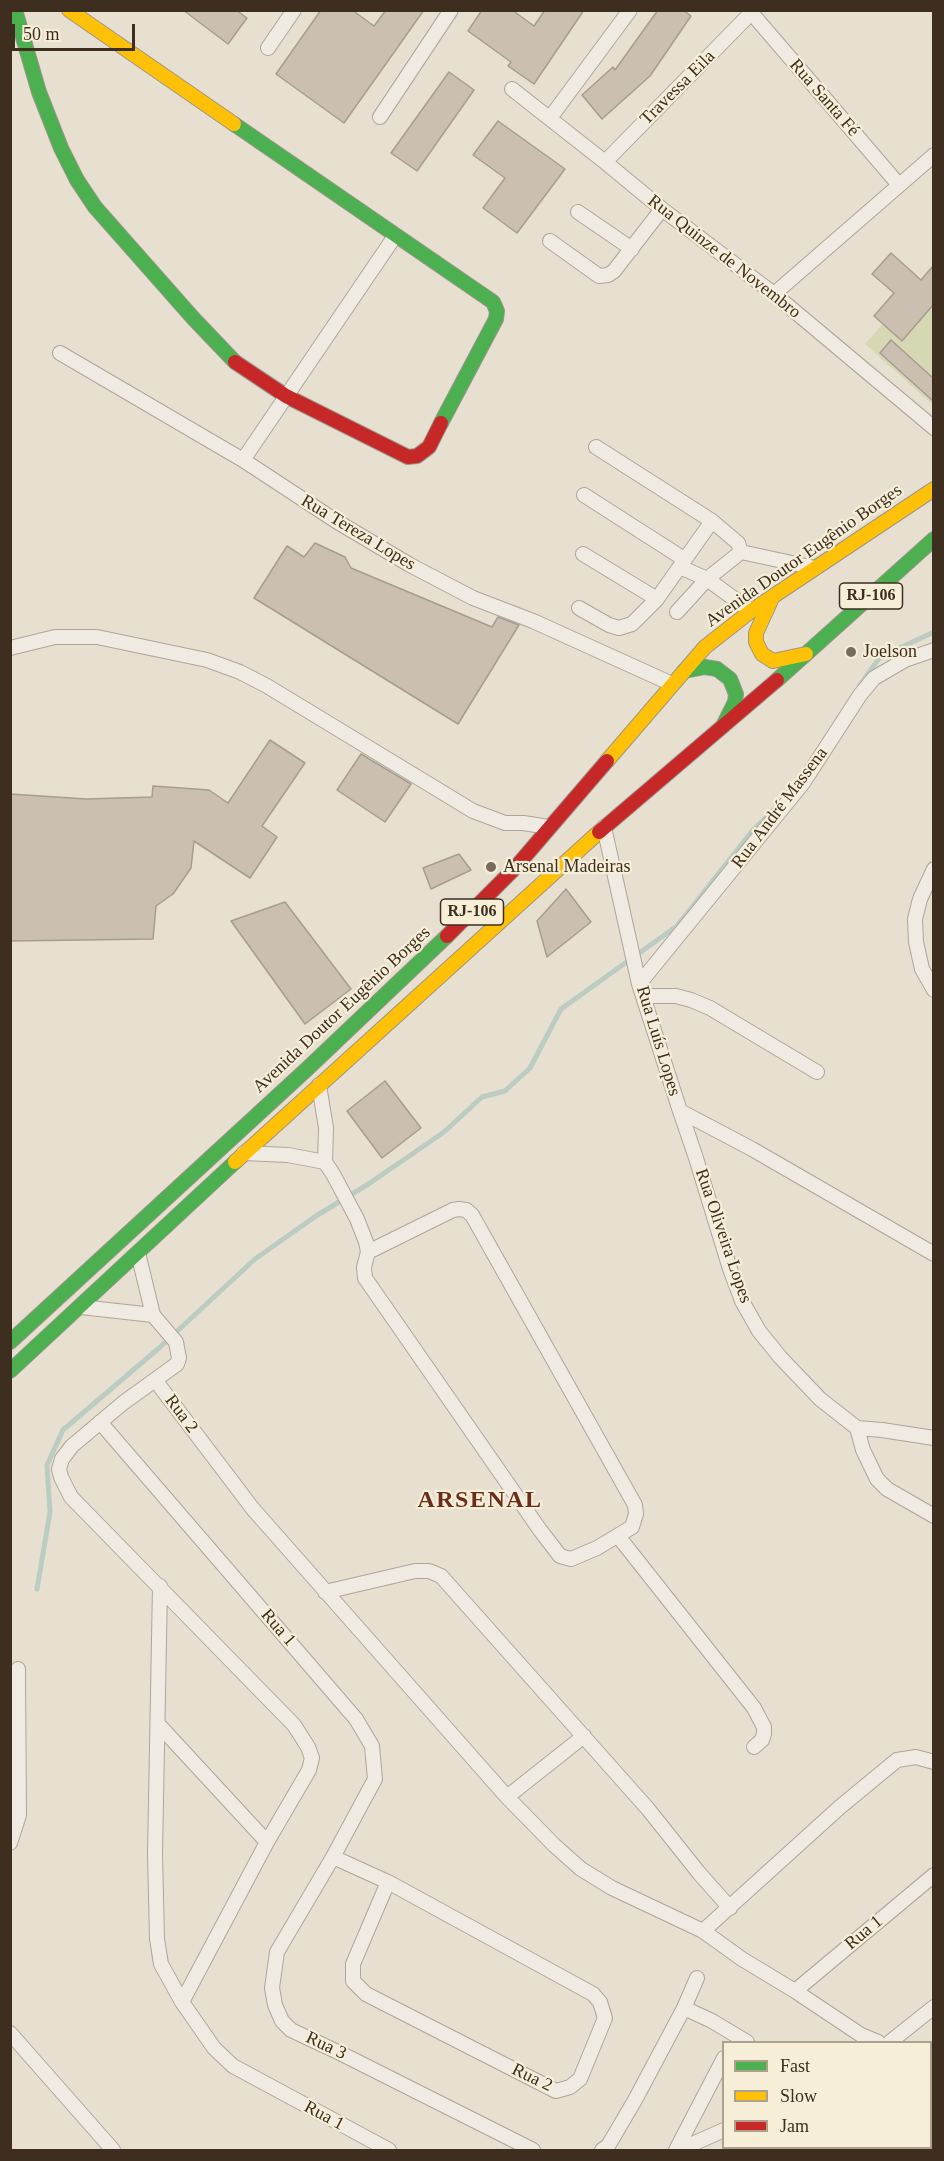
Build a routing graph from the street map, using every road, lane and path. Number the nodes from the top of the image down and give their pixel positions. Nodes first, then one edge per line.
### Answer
1 (15, 10) edge
2 (69, 10) edge
3 (294, 10) edge
4 (451, 10) edge
5 (630, 10) edge
6 (750, 12) edge
7 (268, 48) dead end
8 (512, 89) dead end
9 (380, 117) dead end
10 (550, 118) junction
11 (933, 155) edge
12 (605, 162) junction
13 (898, 185) junction
14 (662, 209) junction
15 (578, 212) dead end
16 (395, 236) junction
17 (550, 241) dead end
18 (632, 249) junction
19 (774, 294) junction
20 (60, 353) dead end
21 (286, 396) junction
22 (933, 428) edge
23 (596, 447) dead end
24 (243, 460) junction
25 (933, 489) edge
26 (584, 495) dead end
27 (712, 521) junction
28 (933, 539) edge
29 (741, 552) junction
30 (583, 554) dead end
31 (682, 563) junction
32 (816, 568) junction
33 (706, 579) junction
34 (772, 597) junction
35 (657, 599) junction
36 (579, 608) dead end
37 (751, 611) junction
38 (677, 612) dead end
39 (10, 648) edge
40 (933, 651) edge
41 (809, 653) junction
42 (684, 671) junction
43 (672, 684) junction
44 (722, 729) junction
45 (549, 827) junction
46 (604, 827) junction
47 (933, 869) edge
48 (641, 990) junction
49 (933, 990) edge
50 (817, 1072) dead end
51 (318, 1085) junction
52 (680, 1111) junction
53 (244, 1153) junction
54 (325, 1162) junction
55 (368, 1252) junction
56 (138, 1253) junction
57 (933, 1254) edge
58 (81, 1307) junction
59 (153, 1315) junction
60 (10, 1342) edge
61 (10, 1371) edge
62 (155, 1380) junction
63 (100, 1422) junction
64 (857, 1428) junction
65 (933, 1438) edge
66 (933, 1516) edge
67 (618, 1536) junction
68 (160, 1586) junction
69 (325, 1592) junction
70 (18, 1669) dead end
71 (158, 1724) junction
72 (584, 1736) junction
73 (754, 1747) dead end
74 (933, 1762) edge
75 (507, 1797) junction
76 (10, 1842) edge
77 (267, 1842) junction
78 (333, 1857) junction
79 (933, 1875) edge
80 (388, 1882) junction
81 (730, 1908) junction
82 (704, 1931) junction
83 (697, 1978) dead end
84 (795, 1991) junction
85 (182, 2001) junction
86 (933, 2007) edge
87 (684, 2008) junction
88 (10, 2033) edge
89 (733, 2039) edge
90 (874, 2041) edge
91 (892, 2041) edge
92 (722, 2060) edge
93 (722, 2130) edge
94 (113, 2151) edge
95 (389, 2151) edge
96 (533, 2151) edge
97 (602, 2151) edge
98 (677, 2151) edge

1 - 21 main road
2 - 16 main road
3 - 7 street
4 - 9 street
5 - 10 street
6 - 12 street, Travessa Eila
6 - 13 street, Rua Santa Fé
8 - 10 street, Rua Quinze de Novembro
10 - 12 street, Rua Quinze de Novembro
11 - 13 street
12 - 14 street, Rua Quinze de Novembro
13 - 19 street
14 - 18 street
14 - 19 street, Rua Quinze de Novembro
15 - 18 street
16 - 21 street
16 - 21 main road
17 - 18 street
19 - 22 street, Rua Quinze de Novembro
20 - 24 street, Rua Tereza Lopes
21 - 24 street
23 - 27 street
24 - 43 street, Rua Tereza Lopes
25 - 32 main road, Avenida Doutor Eugênio Borges / RJ-106
26 - 31 street
27 - 29 street
27 - 31 street
28 - 41 main road, RJ-106
29 - 32 street
29 - 33 street
30 - 35 street
31 - 33 street
31 - 35 street
32 - 34 main road, Avenida Doutor Eugênio Borges / RJ-106
33 - 37 street
33 - 38 street
34 - 37 main road, Avenida Doutor Eugênio Borges / RJ-106
34 - 41 main road
35 - 36 street
37 - 42 main road, Avenida Doutor Eugênio Borges / RJ-106
39 - 45 street
40 - 48 street, Rua André Massena
41 - 44 main road, RJ-106
42 - 43 main road, Avenida Doutor Eugênio Borges / RJ-106
42 - 44 main road
43 - 45 main road, Avenida Doutor Eugênio Borges / RJ-106
44 - 46 main road, RJ-106
45 - 60 main road, Avenida Doutor Eugênio Borges / RJ-106
46 - 48 street, Rua Luís Lopes
46 - 51 main road, RJ-106
47 - 49 street
48 - 50 street
48 - 52 street, Rua Luís Lopes
51 - 53 main road, RJ-106
51 - 54 street
52 - 57 street, Rua Luís Lopes
52 - 64 street, Rua Oliveira Lopes
53 - 54 street
53 - 56 main road, RJ-106
54 - 55 street
55 - 67 street
55 - 67 street
56 - 58 main road, RJ-106
56 - 59 street
58 - 59 street
58 - 61 main road, RJ-106
59 - 62 street
62 - 63 street, Rua 2
62 - 69 street, Rua 2
63 - 68 street, Rua 2
63 - 78 street, Rua 1
64 - 65 street
64 - 66 street
67 - 73 street
68 - 71 street, Rua 1
68 - 77 street, Rua 2
69 - 72 street
69 - 75 street
70 - 76 street
71 - 77 street
71 - 85 street, Rua 1
72 - 75 street
72 - 81 street
74 - 81 street
75 - 82 street
77 - 85 street
78 - 80 street, Rua 2
78 - 96 street, Rua 3
79 - 84 street, Rua 1
80 - 80 street, Rua 2
81 - 82 street
82 - 84 street
83 - 87 street
84 - 90 street
85 - 95 street, Rua 1
86 - 91 street
87 - 89 street
87 - 97 street
88 - 94 street
92 - 98 street
93 - 98 street

